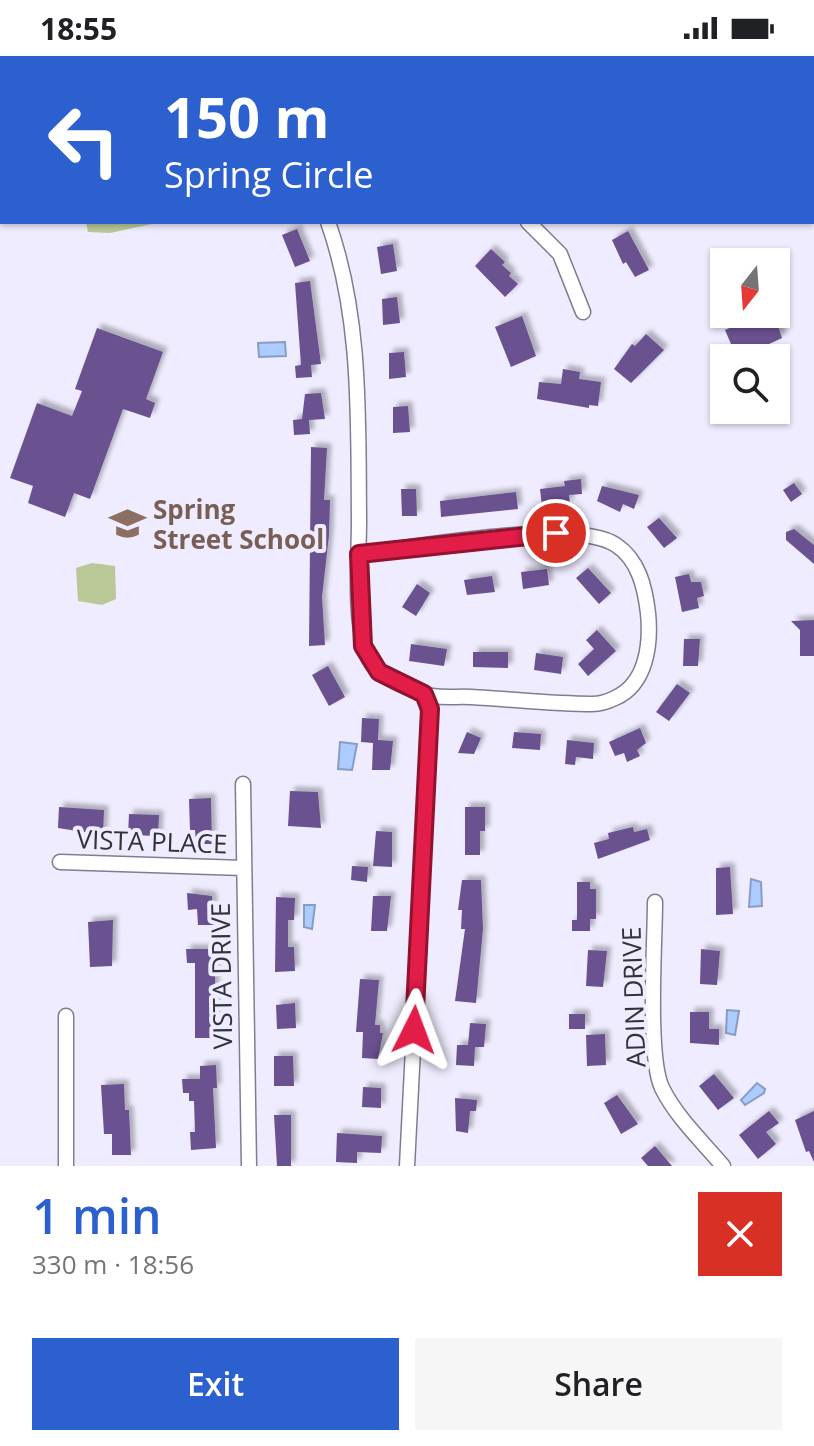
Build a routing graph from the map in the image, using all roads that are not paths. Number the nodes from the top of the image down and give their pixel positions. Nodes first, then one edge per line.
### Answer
1 (329, 224) edge
2 (530, 224) edge
3 (583, 312) dead end
4 (359, 554) junction
5 (424, 694) junction
6 (243, 784) dead end
7 (60, 862) dead end
8 (243, 868) junction
9 (655, 902) dead end
10 (66, 1016) dead end
11 (66, 1166) edge
12 (249, 1166) edge
13 (407, 1166) edge
14 (723, 1166) edge

1 - 4 street
2 - 3 street
4 - 5 street
4 - 5 street
5 - 13 street
6 - 8 street, VISTA DRIVE
7 - 8 street, VISTA PLACE
8 - 12 street, VISTA DRIVE
9 - 14 street, ADIN DRIVE
10 - 11 street

